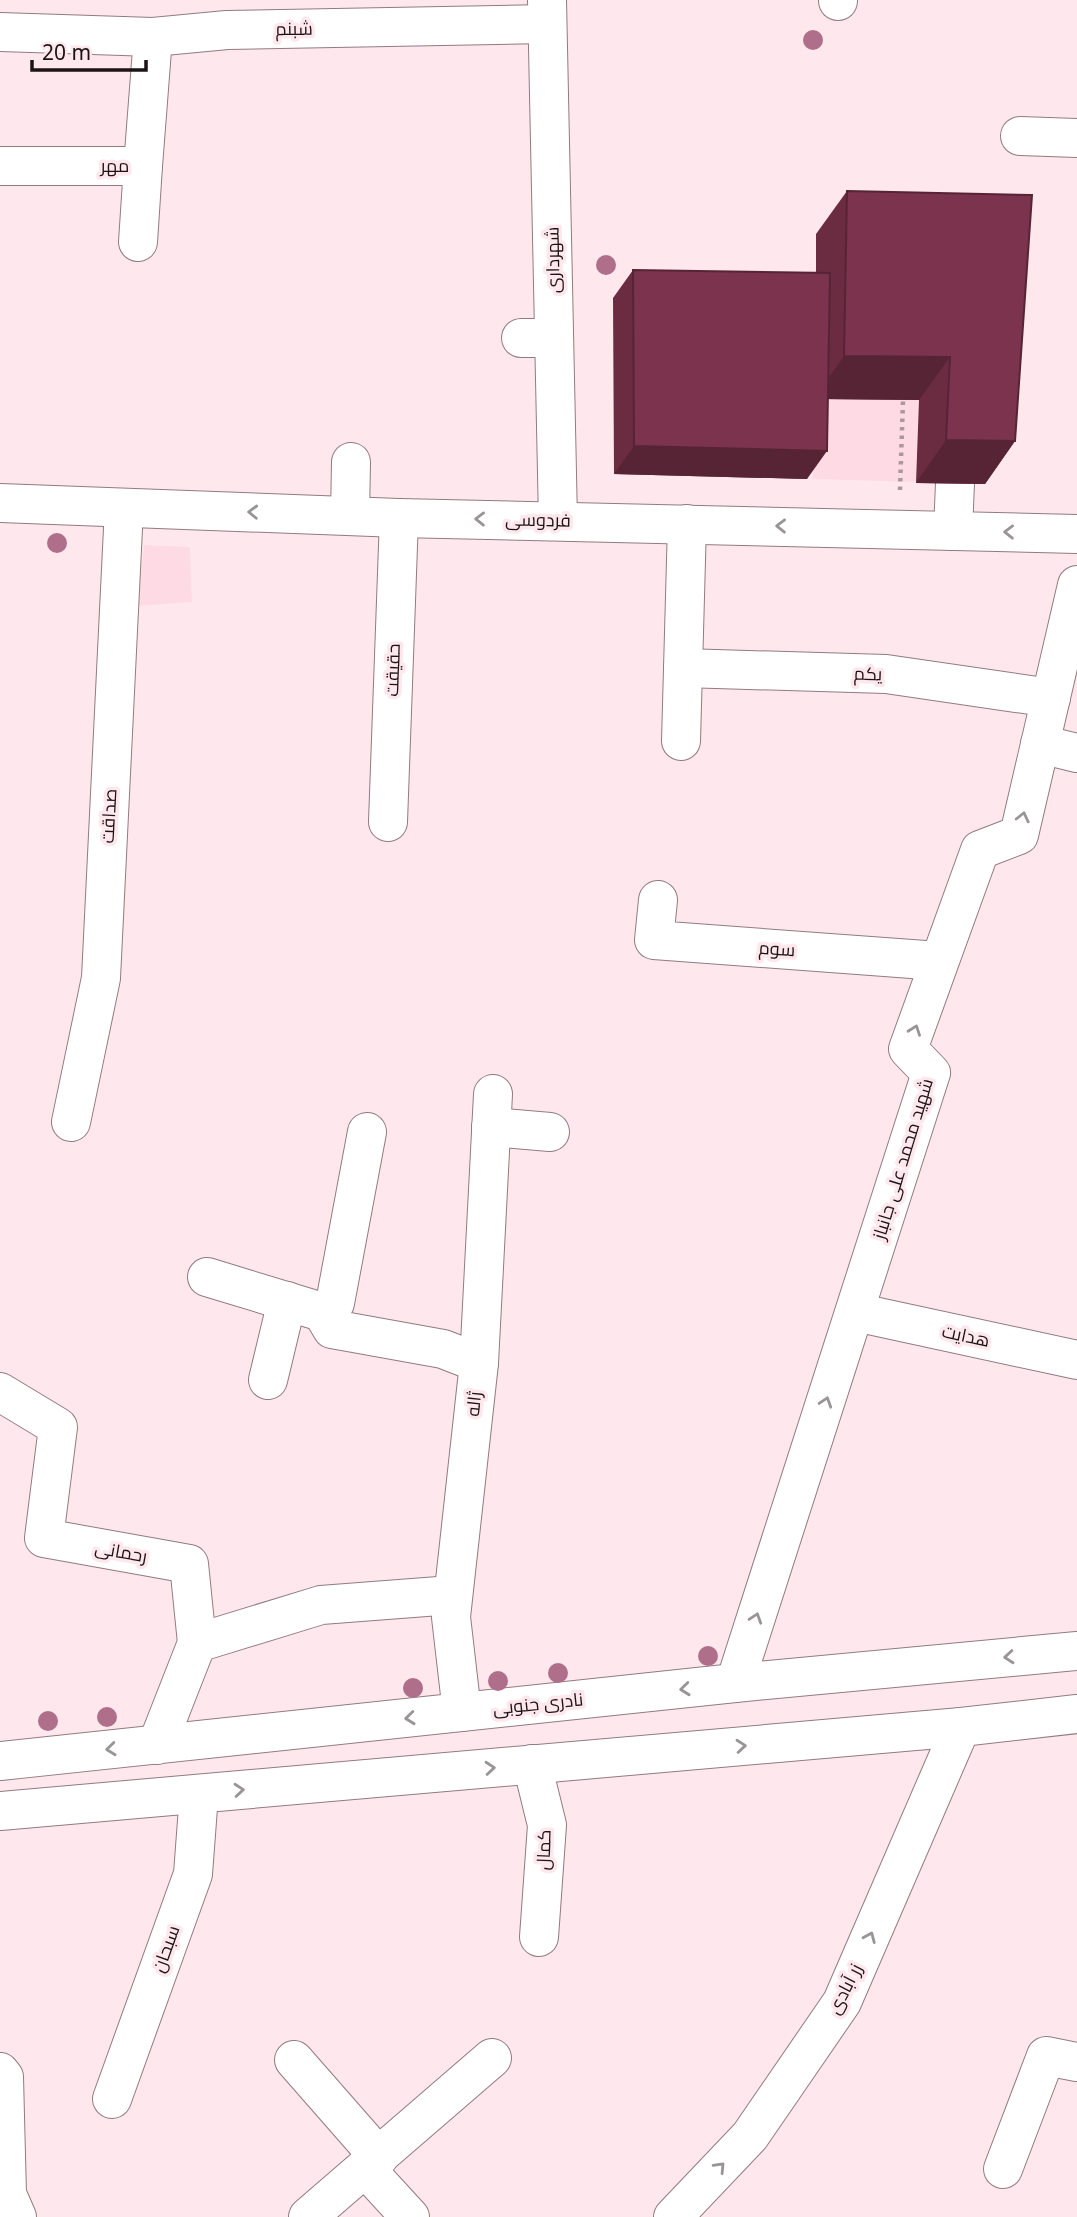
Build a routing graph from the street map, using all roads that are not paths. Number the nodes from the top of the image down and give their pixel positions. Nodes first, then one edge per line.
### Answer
1 (547, 12) edge
2 (273, 15) edge
3 (0, 32) edge
4 (153, 37) junction
5 (1020, 136) dead end
6 (1077, 138) edge
7 (0, 166) edge
8 (143, 166) junction
9 (138, 242) dead end
10 (351, 462) dead end
11 (955, 483) edge
12 (0, 503) edge
13 (124, 508) junction
14 (350, 516) junction
15 (399, 518) junction
16 (558, 521) junction
17 (687, 524) junction
18 (953, 531) junction
19 (1077, 534) edge
20 (1077, 585) edge
21 (683, 668) junction
22 (1051, 698) junction
23 (681, 741) dead end
24 (1040, 744) junction
25 (1077, 753) edge
26 (388, 822) dead end
27 (657, 900) dead end
28 (939, 961) junction
29 (71, 1122) dead end
30 (367, 1132) dead end
31 (550, 1132) dead end
32 (207, 1277) dead end
33 (304, 1306) junction
34 (855, 1311) junction
35 (1077, 1360) edge
36 (479, 1363) junction
37 (268, 1380) dead end
38 (0, 1392) edge
39 (452, 1595) junction
40 (197, 1643) junction
41 (1077, 1651) edge
42 (735, 1683) junction
43 (463, 1712) junction
44 (1077, 1714) edge
45 (961, 1727) junction
46 (157, 1745) junction
47 (0, 1761) edge
48 (533, 1764) junction
49 (199, 1794) junction
50 (0, 1811) edge
51 (539, 1937) dead end
52 (492, 2058) dead end
53 (294, 2060) dead end
54 (1077, 2062) edge
55 (0, 2072) edge
56 (112, 2099) dead end
57 (372, 2163) junction
58 (1003, 2169) dead end
59 (17, 2217) edge
60 (308, 2217) edge
61 (410, 2217) edge
62 (673, 2217) edge

1 - 2 street, شبنم
1 - 16 street, شهرداری
2 - 4 street, شبنم
3 - 4 street, شبنم
4 - 8 street, مهر
5 - 6 street
7 - 8 street, مهر
8 - 9 street
10 - 14 street
11 - 18 street
12 - 13 street, فردوسی
14 -> 13 street, فردوسی
13 - 29 street, صداقت
14 - 15 street, فردوسی
16 -> 15 street, فردوسی
15 - 26 street, حقیقت
16 - 17 street, فردوسی
18 -> 17 street, فردوسی
17 - 21 street
19 -> 18 street, فردوسی
20 - 22 street, شهید محمد علی جانباز
21 - 22 street, یکم
21 - 23 street
22 - 24 street, شهید محمد علی جانباز
24 - 25 street
28 -> 24 street, شهید محمد علی جانباز
27 - 28 street, سوم
34 -> 28 street, شهید محمد علی جانباز
30 - 33 street
31 - 36 street, ژاله
32 - 33 street
33 - 36 street
33 - 37 street
34 - 35 street, هدایت
42 -> 34 street, شهید محمد علی جانباز
36 - 39 street, ژاله
38 - 40 street, رحمانی
39 - 40 street
39 - 43 street, ژاله
40 - 46 street, رحمانی
41 -> 42 street, نادری جنوبی
42 -> 43 street, نادری جنوبی
43 -> 46 street, نادری جنوبی
44 - 45 street
48 -> 45 street
62 -> 45 street, زر آبادی
46 -> 47 street, نادری جنوبی
49 -> 48 street
48 - 51 street, کمال
49 - 50 street
49 - 56 street, سبحان
52 - 57 street
53 - 57 street
54 - 58 street
55 - 59 street
57 - 60 street
57 - 61 street

